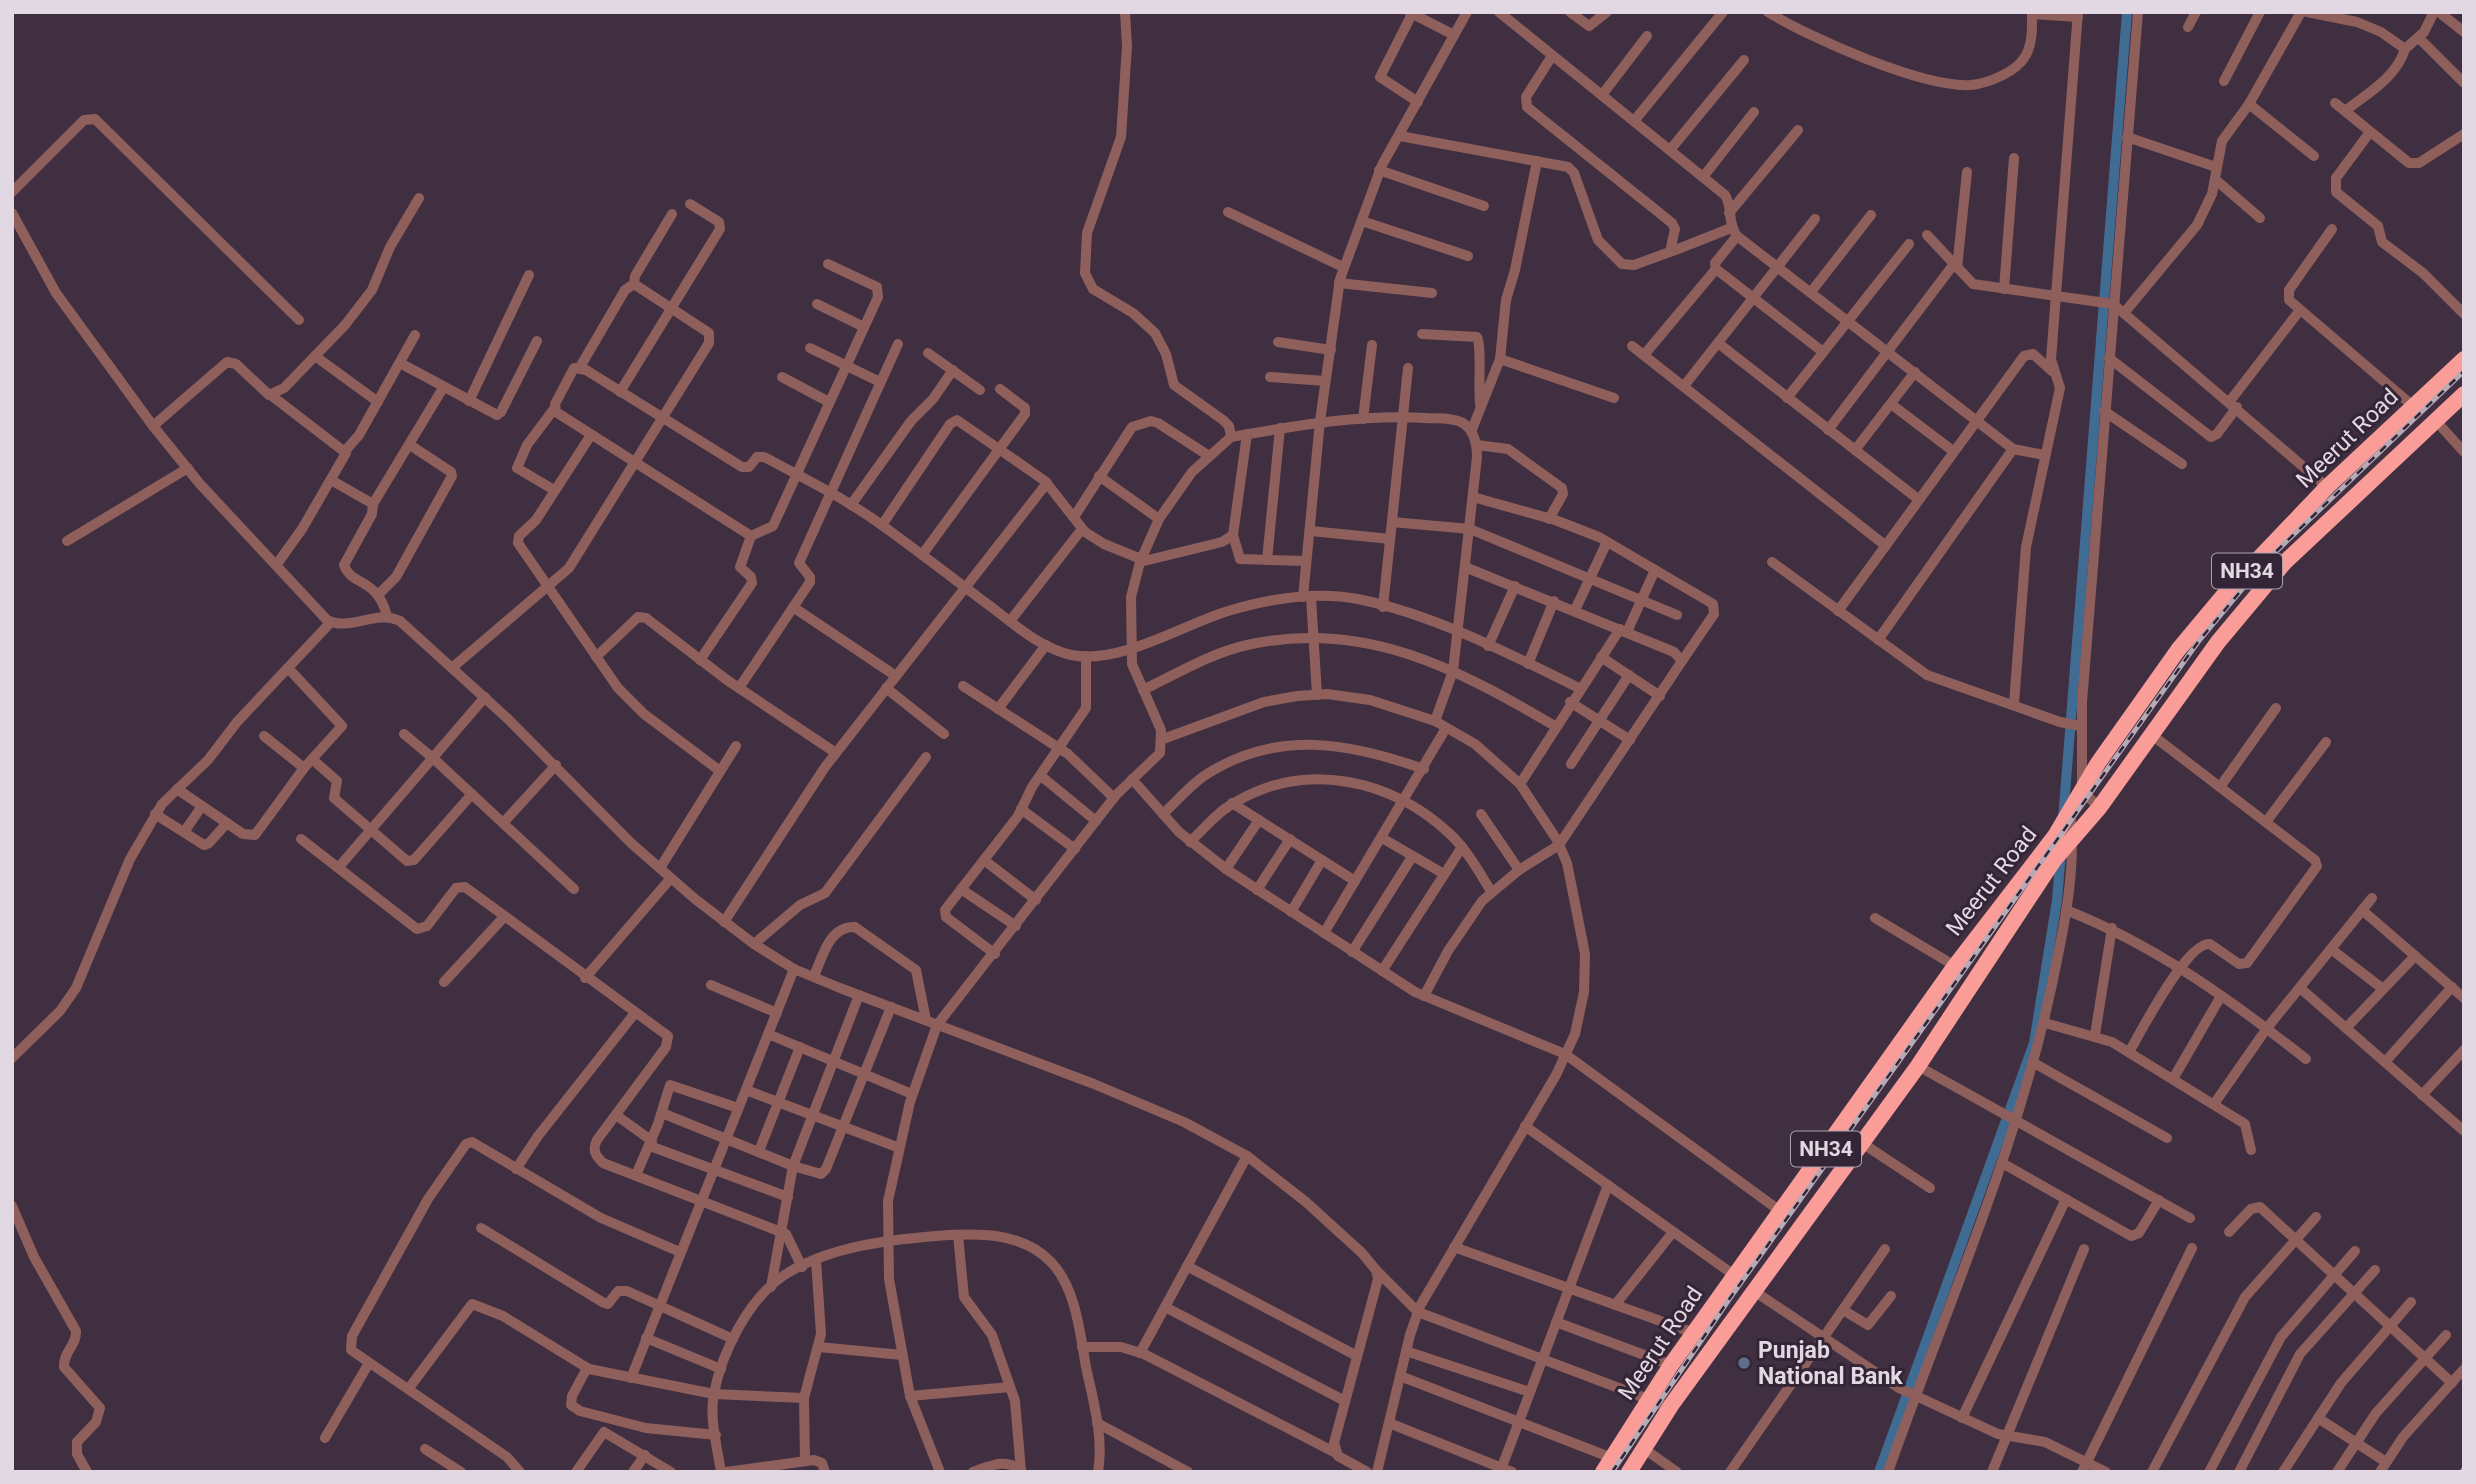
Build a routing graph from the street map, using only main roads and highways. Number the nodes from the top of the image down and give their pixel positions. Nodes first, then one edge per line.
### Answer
1 (2464, 359) edge
2 (2464, 394) edge
3 (2066, 837) junction
4 (1608, 1465) edge
5 (1629, 1472) edge

1 - 3 highway, Meerut Road / NH34
2 - 3 highway, Meerut Road / NH34
3 - 4 highway, Meerut Road / NH34
3 - 5 highway, Meerut Road / NH34

